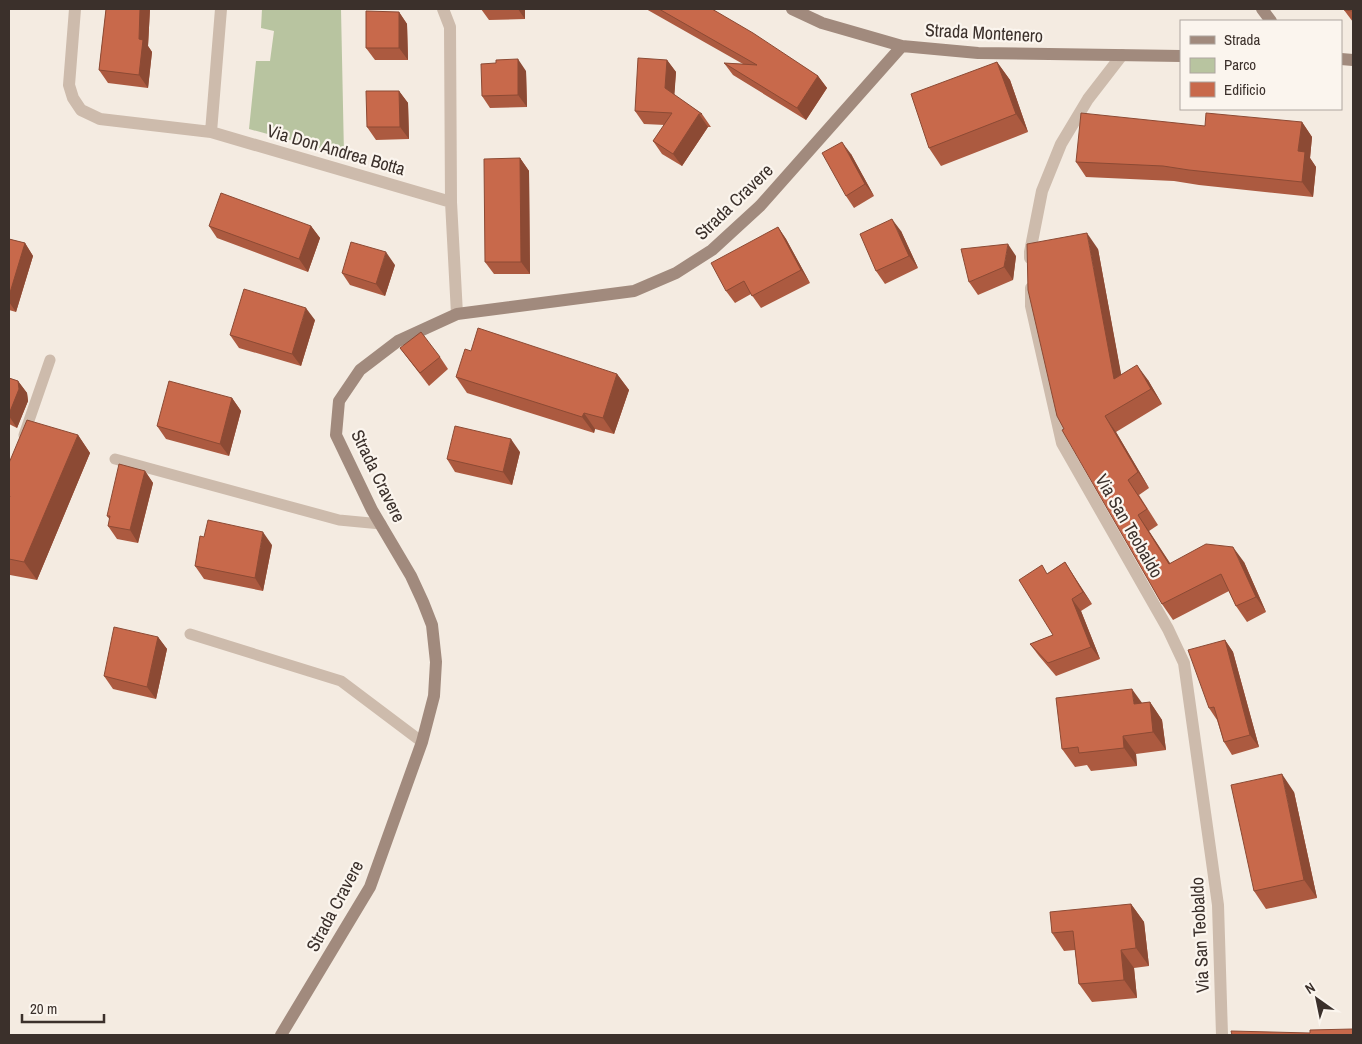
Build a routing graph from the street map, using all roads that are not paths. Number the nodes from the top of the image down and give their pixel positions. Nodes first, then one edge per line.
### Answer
1 (75, 9) edge
2 (221, 9) edge
3 (443, 9) edge
4 (792, 9) edge
5 (1262, 9) edge
6 (1270, 20) edge
7 (902, 46) junction
8 (1122, 55) junction
9 (1180, 56) edge
10 (212, 132) junction
11 (451, 202) junction
12 (457, 314) junction
13 (50, 360) dead end
14 (18, 450) edge
15 (115, 459) dead end
16 (381, 524) junction
17 (190, 634) dead end
18 (422, 742) junction
19 (282, 1035) edge
20 (1222, 1035) edge

1 - 10 street, Via Don Andrea Botta
2 - 10 street
3 - 11 street
4 - 7 street, Strada Montenero
5 - 6 street
7 - 8 street, Strada Montenero
7 - 12 street, Strada Cravere
8 - 9 street, Strada Montenero
8 - 20 street, Via San Teobaldo
10 - 11 street, Via Don Andrea Botta
11 - 12 street
12 - 16 street, Strada Cravere
13 - 14 lane
15 - 16 lane
16 - 18 street, Strada Cravere
17 - 18 lane
18 - 19 street, Strada Cravere

